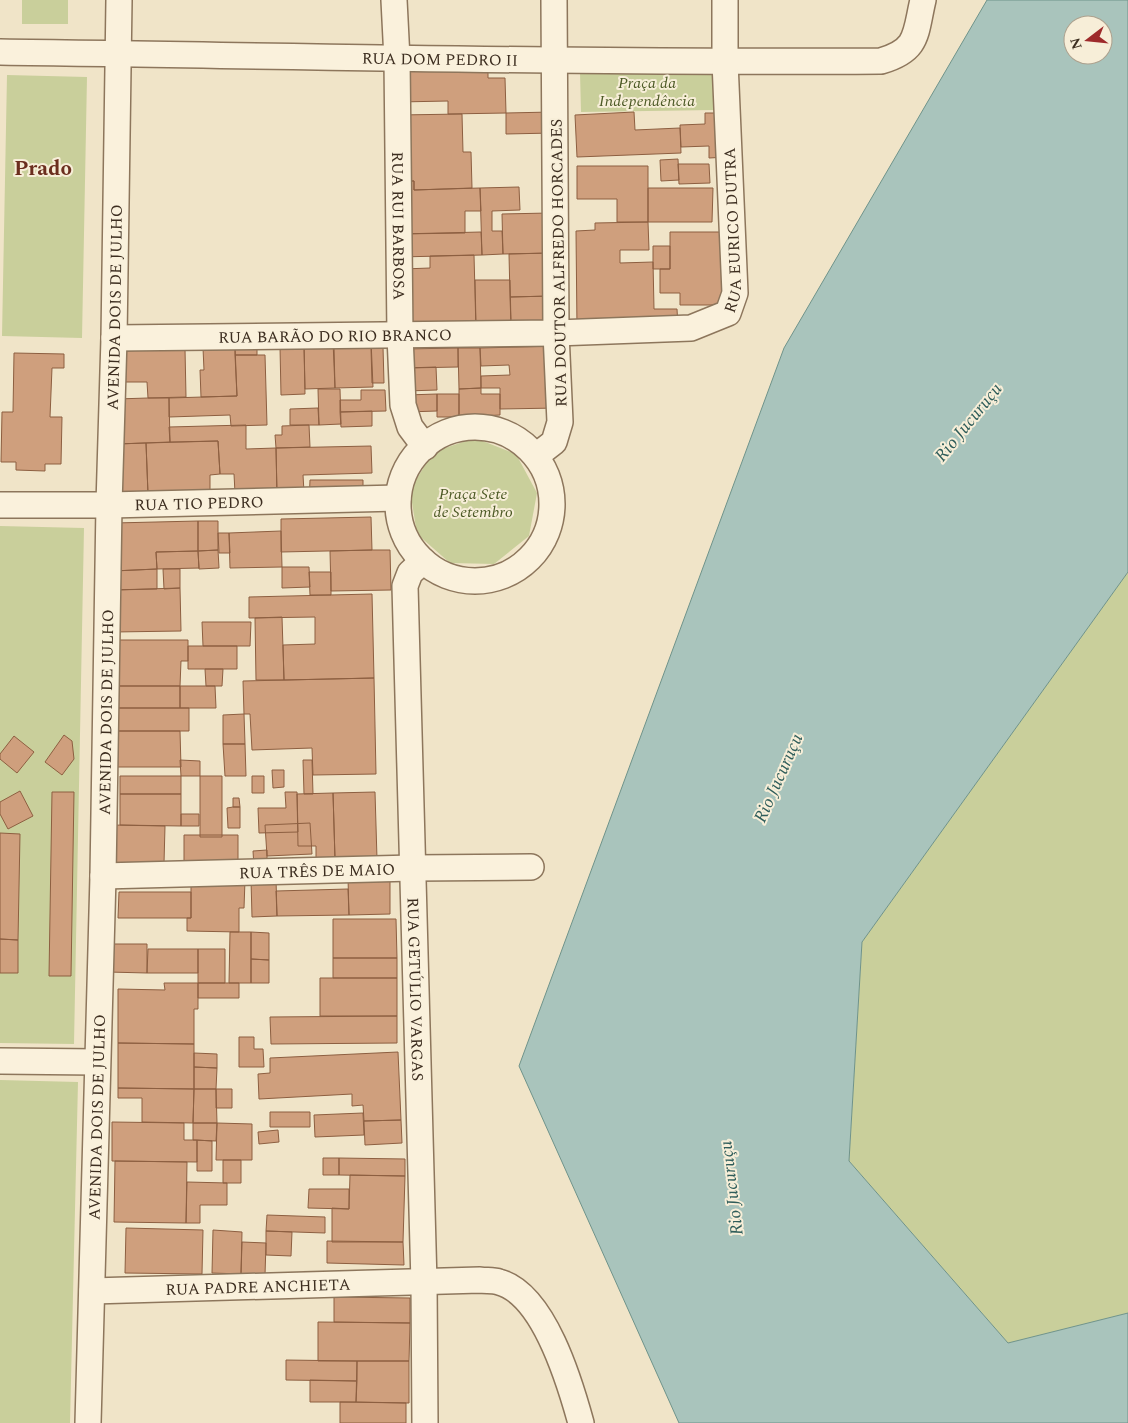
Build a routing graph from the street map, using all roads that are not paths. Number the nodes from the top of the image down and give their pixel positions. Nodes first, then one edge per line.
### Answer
1 (119, 0) edge
2 (394, 0) edge
3 (554, 0) edge
4 (724, 0) edge
5 (924, 0) edge
6 (0, 52) edge
7 (118, 54) junction
8 (397, 59) junction
9 (555, 60) junction
10 (726, 62) junction
11 (556, 333) junction
12 (400, 336) junction
13 (114, 338) junction
14 (425, 447) junction
15 (536, 456) junction
16 (398, 498) junction
17 (0, 505) edge
18 (109, 506) junction
19 (423, 561) junction
20 (531, 867) dead end
21 (413, 868) junction
22 (103, 876) junction
23 (0, 1061) edge
24 (97, 1062) junction
25 (424, 1283) junction
26 (92, 1291) junction
27 (88, 1423) edge
28 (425, 1423) edge
29 (581, 1423) edge

1 - 7 street, AVENIDA DOIS DE JULHO
2 - 8 street, RUA RUI BARBOSA
3 - 9 street, RUA DOUTOR ALFREDO HORCADES
4 - 10 street, RUA EURICO DUTRA
5 - 10 street, RUA DOM PEDRO II
6 - 7 street, RUA DOM PEDRO II
7 - 8 street, RUA DOM PEDRO II
7 - 13 street, AVENIDA DOIS DE JULHO
8 - 9 street, RUA DOM PEDRO II
8 - 12 street, RUA RUI BARBOSA
9 - 10 street, RUA DOM PEDRO II
9 - 11 street, RUA DOUTOR ALFREDO HORCADES
10 - 11 street, RUA EURICO DUTRA
11 - 12 street, RUA BARÃO DO RIO BRANCO
11 - 15 street, RUA DOUTOR ALFREDO HORCADES
12 - 13 street, RUA BARÃO DO RIO BRANCO
12 - 14 street, RUA RUI BARBOSA
13 - 18 street, AVENIDA DOIS DE JULHO
14 - 15 street
14 - 16 street
15 - 19 street
16 - 18 street, RUA TIO PEDRO
16 - 19 street
17 - 18 street, RUA TIO PEDRO
18 - 22 street, AVENIDA DOIS DE JULHO
19 - 21 street, RUA GETÚLIO VARGAS
20 - 21 street, RUA TRÊS DE MAIO
21 - 22 street, RUA TRÊS DE MAIO
21 - 25 street, RUA GETÚLIO VARGAS
22 - 24 street, AVENIDA DOIS DE JULHO
23 - 24 street
24 - 26 street, AVENIDA DOIS DE JULHO
25 - 26 street, RUA PADRE ANCHIETA
25 - 28 street, RUA GETÚLIO VARGAS
25 - 29 street, RUA PADRE ANCHIETA
26 - 27 street, AVENIDA DOIS DE JULHO

